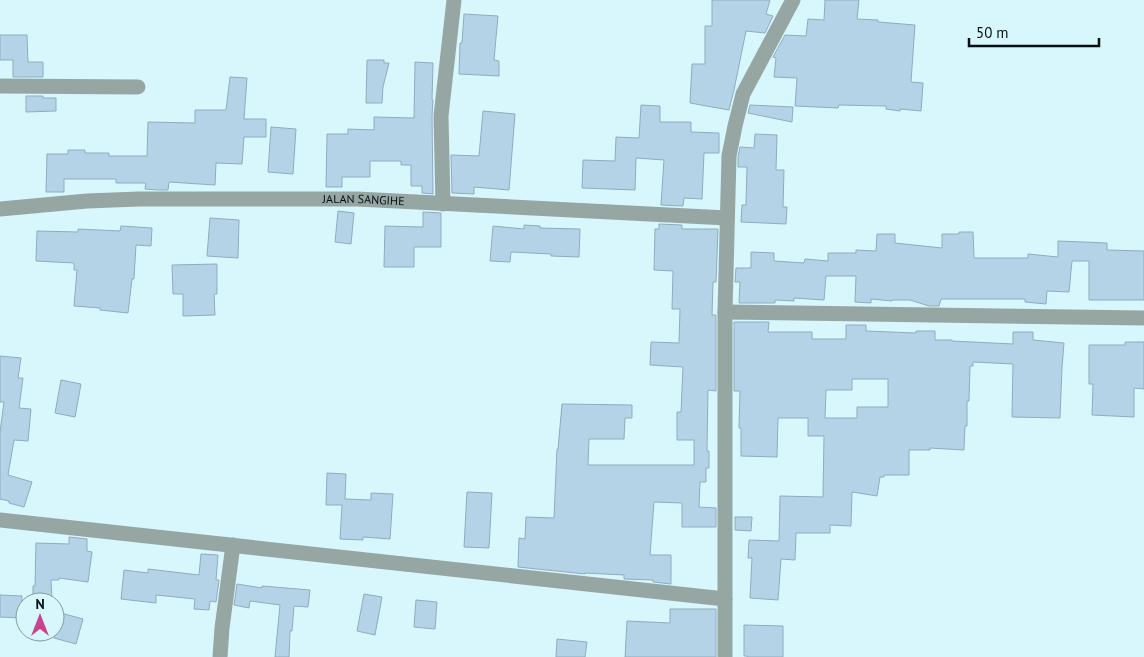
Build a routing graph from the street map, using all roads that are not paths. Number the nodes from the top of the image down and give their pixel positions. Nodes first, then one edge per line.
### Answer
1 (454, 0) edge
2 (793, 0) edge
3 (0, 86) edge
4 (138, 87) dead end
5 (443, 204) junction
6 (0, 209) edge
7 (727, 218) junction
8 (725, 312) junction
9 (1144, 318) edge
10 (0, 520) edge
11 (233, 545) junction
12 (725, 599) junction
13 (220, 657) edge
14 (726, 657) edge

1 - 5 street
2 - 7 street
3 - 4 street
5 - 6 street, JALAN SANGIHE
5 - 7 street, JALAN SANGIHE
7 - 8 street
8 - 9 street
8 - 12 street
10 - 11 street
11 - 12 street
11 - 13 street
12 - 14 street

